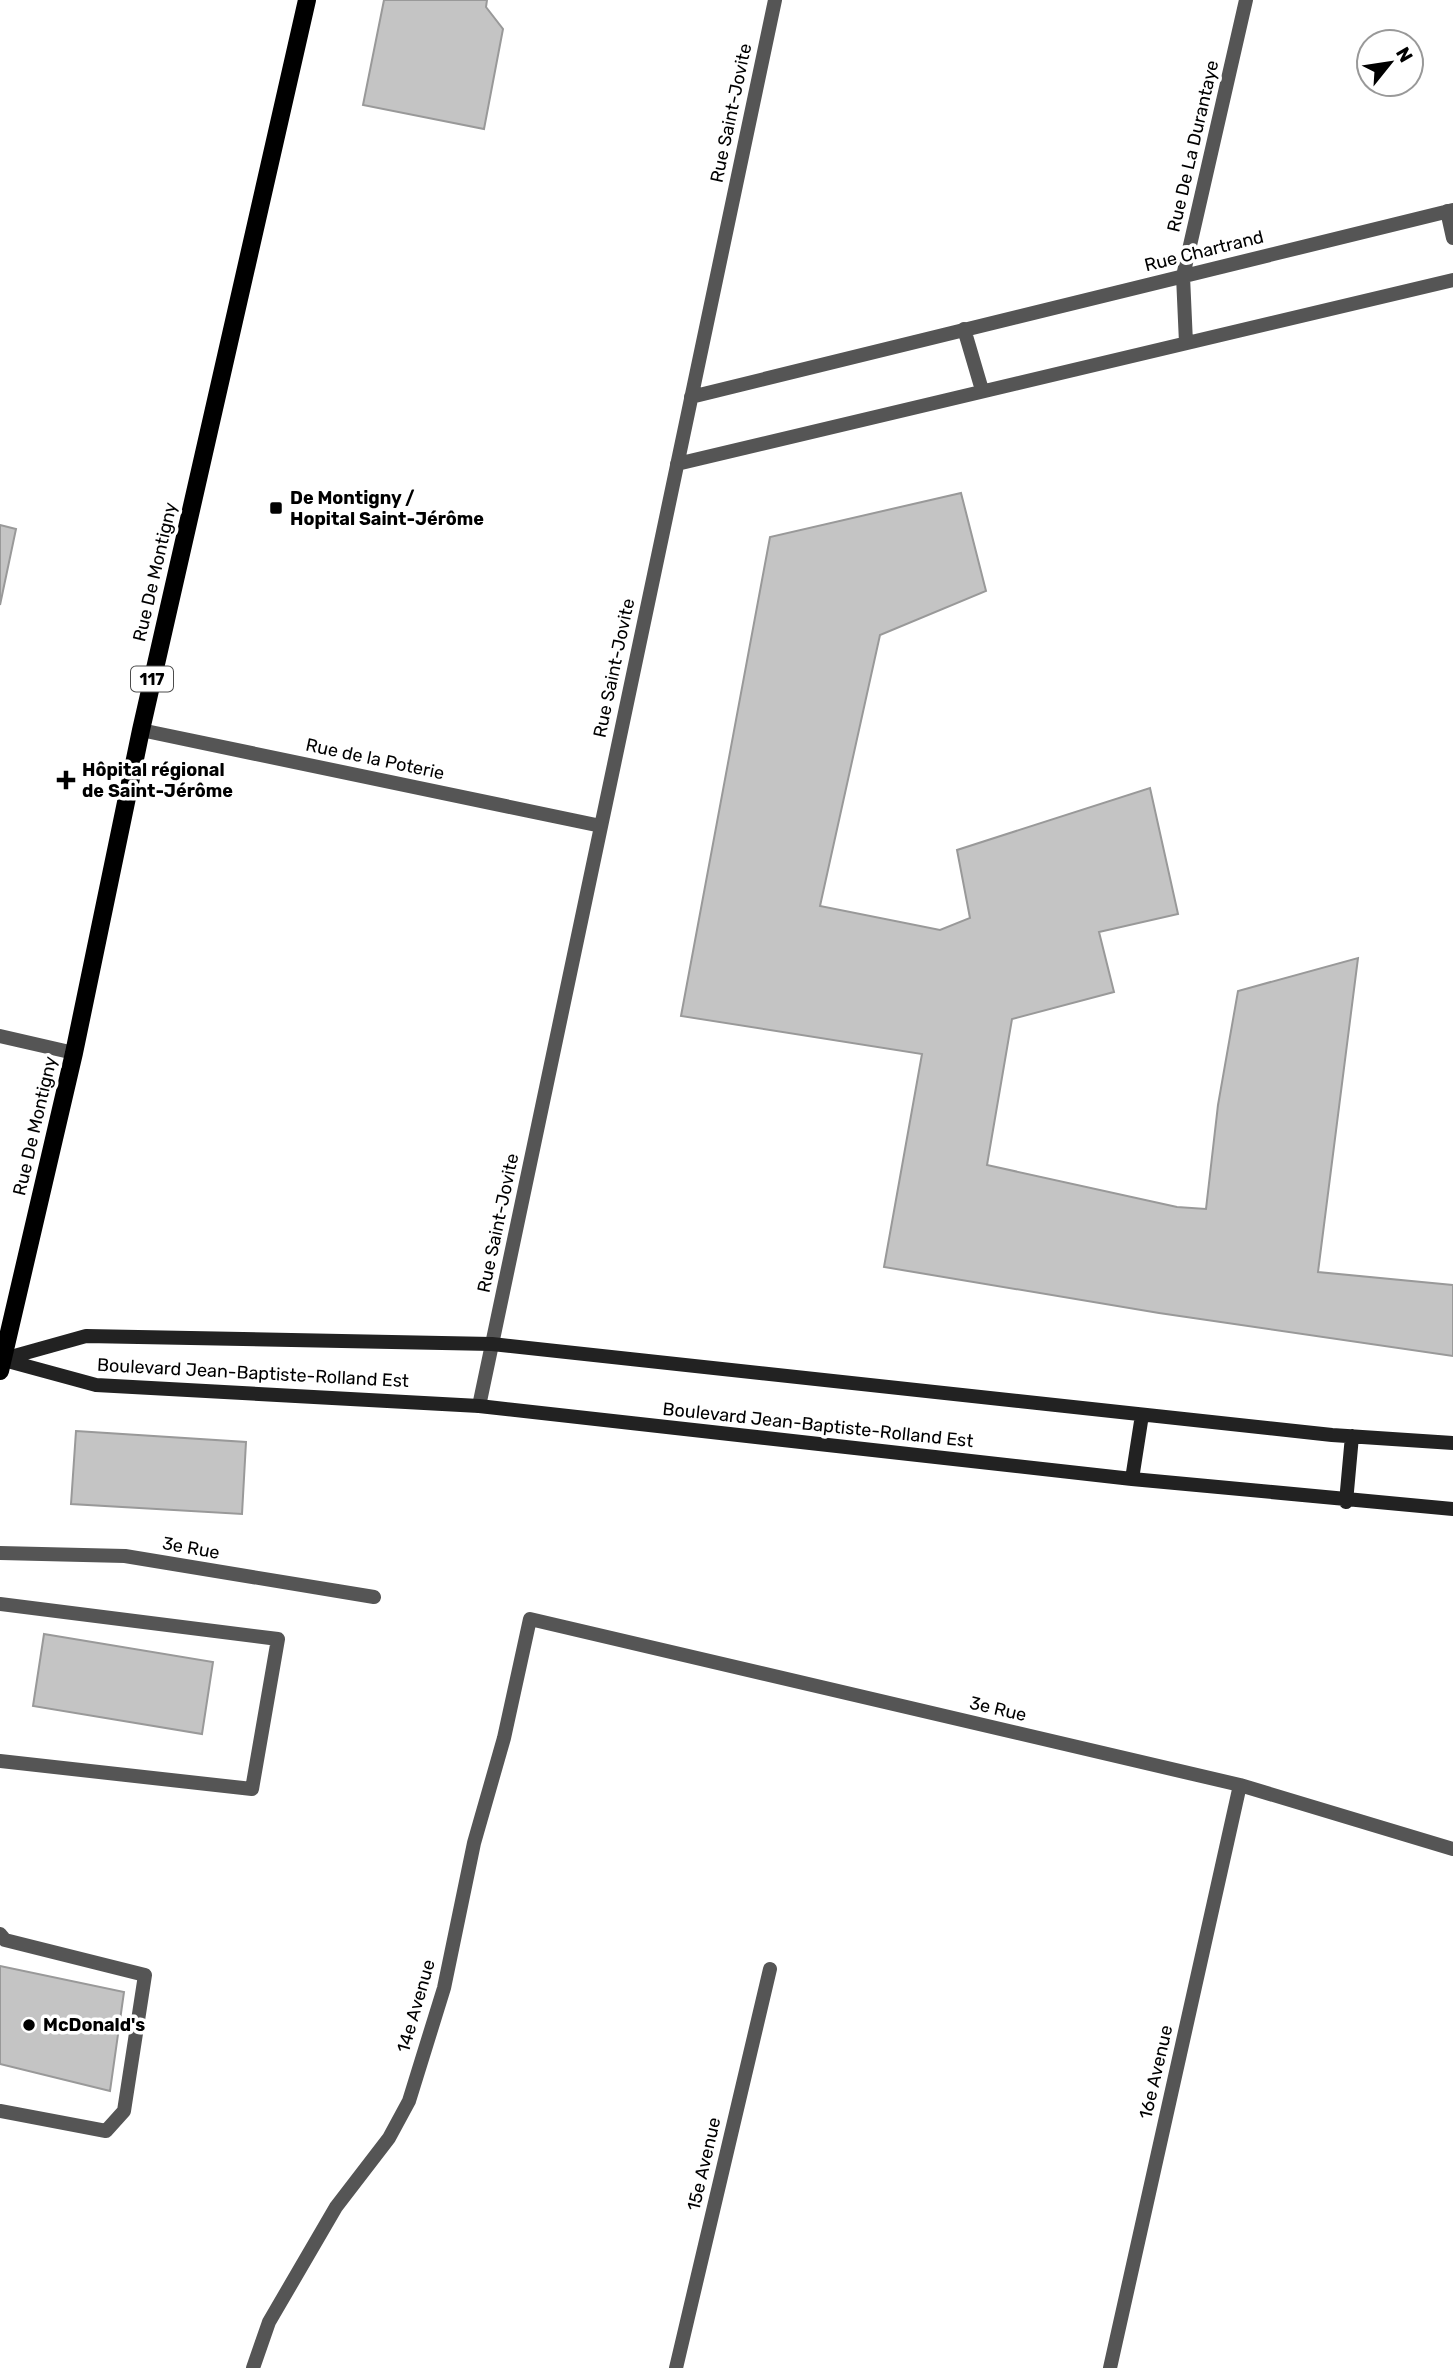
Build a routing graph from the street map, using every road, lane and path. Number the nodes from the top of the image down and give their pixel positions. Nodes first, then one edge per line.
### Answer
1 (307, 0) edge
2 (775, 0) edge
3 (1246, 0) edge
4 (1450, 211) edge
5 (1453, 238) edge
6 (1183, 276) junction
7 (1453, 280) edge
8 (964, 329) junction
9 (1186, 342) junction
10 (982, 390) junction
11 (691, 397) junction
12 (677, 464) junction
13 (141, 730) junction
14 (601, 826) junction
15 (0, 1036) edge
16 (74, 1053) junction
17 (492, 1344) junction
18 (1, 1363) edge
19 (479, 1406) junction
20 (1142, 1415) junction
21 (1352, 1436) junction
22 (1453, 1443) edge
23 (1132, 1479) junction
24 (1346, 1502) junction
25 (1453, 1509) edge
26 (0, 1553) edge
27 (374, 1597) dead end
28 (0, 1604) edge
29 (530, 1619) joint
30 (0, 1761) edge
31 (1240, 1785) junction
32 (1453, 1849) edge
33 (0, 1934) edge
34 (770, 1969) dead end
35 (0, 2111) edge
36 (253, 2368) edge
37 (676, 2368) edge
38 (1110, 2368) edge

1 - 13 main road, Rue De Montigny / 117
2 - 11 street, Rue Saint-Jovite
3 - 6 street, Rue De La Durantaye
4 - 5 street
4 - 6 street, Rue Chartrand
6 - 8 street, Rue Chartrand
6 - 9 street, Rue De La Durantaye
7 - 9 street
8 - 10 street
8 - 11 street, Rue Chartrand
9 - 10 street
10 - 12 street
11 - 12 street, Rue Saint-Jovite
12 - 14 street, Rue Saint-Jovite
13 - 14 street, Rue de la Poterie
13 - 16 main road, Rue De Montigny / 117
14 - 17 street, Rue Saint-Jovite
15 - 16 street
16 - 18 main road, Rue De Montigny / 117
17 - 18 street, Boulevard Jean-Baptiste-Rolland Est
17 - 19 street, Rue Saint-Jovite
17 - 20 street, Boulevard Jean-Baptiste-Rolland Est
18 - 19 street, Boulevard Jean-Baptiste-Rolland Est
19 - 23 street, Boulevard Jean-Baptiste-Rolland Est
20 - 21 street, Boulevard Jean-Baptiste-Rolland Est
20 - 23 street
21 - 22 street, Boulevard Jean-Baptiste-Rolland Est
21 - 24 street
23 - 24 street, Boulevard Jean-Baptiste-Rolland Est
24 - 25 street, Boulevard Jean-Baptiste-Rolland Est
26 - 27 street, 3e Rue
28 - 30 street
29 - 31 street, 3e Rue
29 - 36 street, 14e Avenue
31 - 32 street, 3e Rue
31 - 38 street, 16e Avenue
33 - 35 street
34 - 37 street, 15e Avenue

